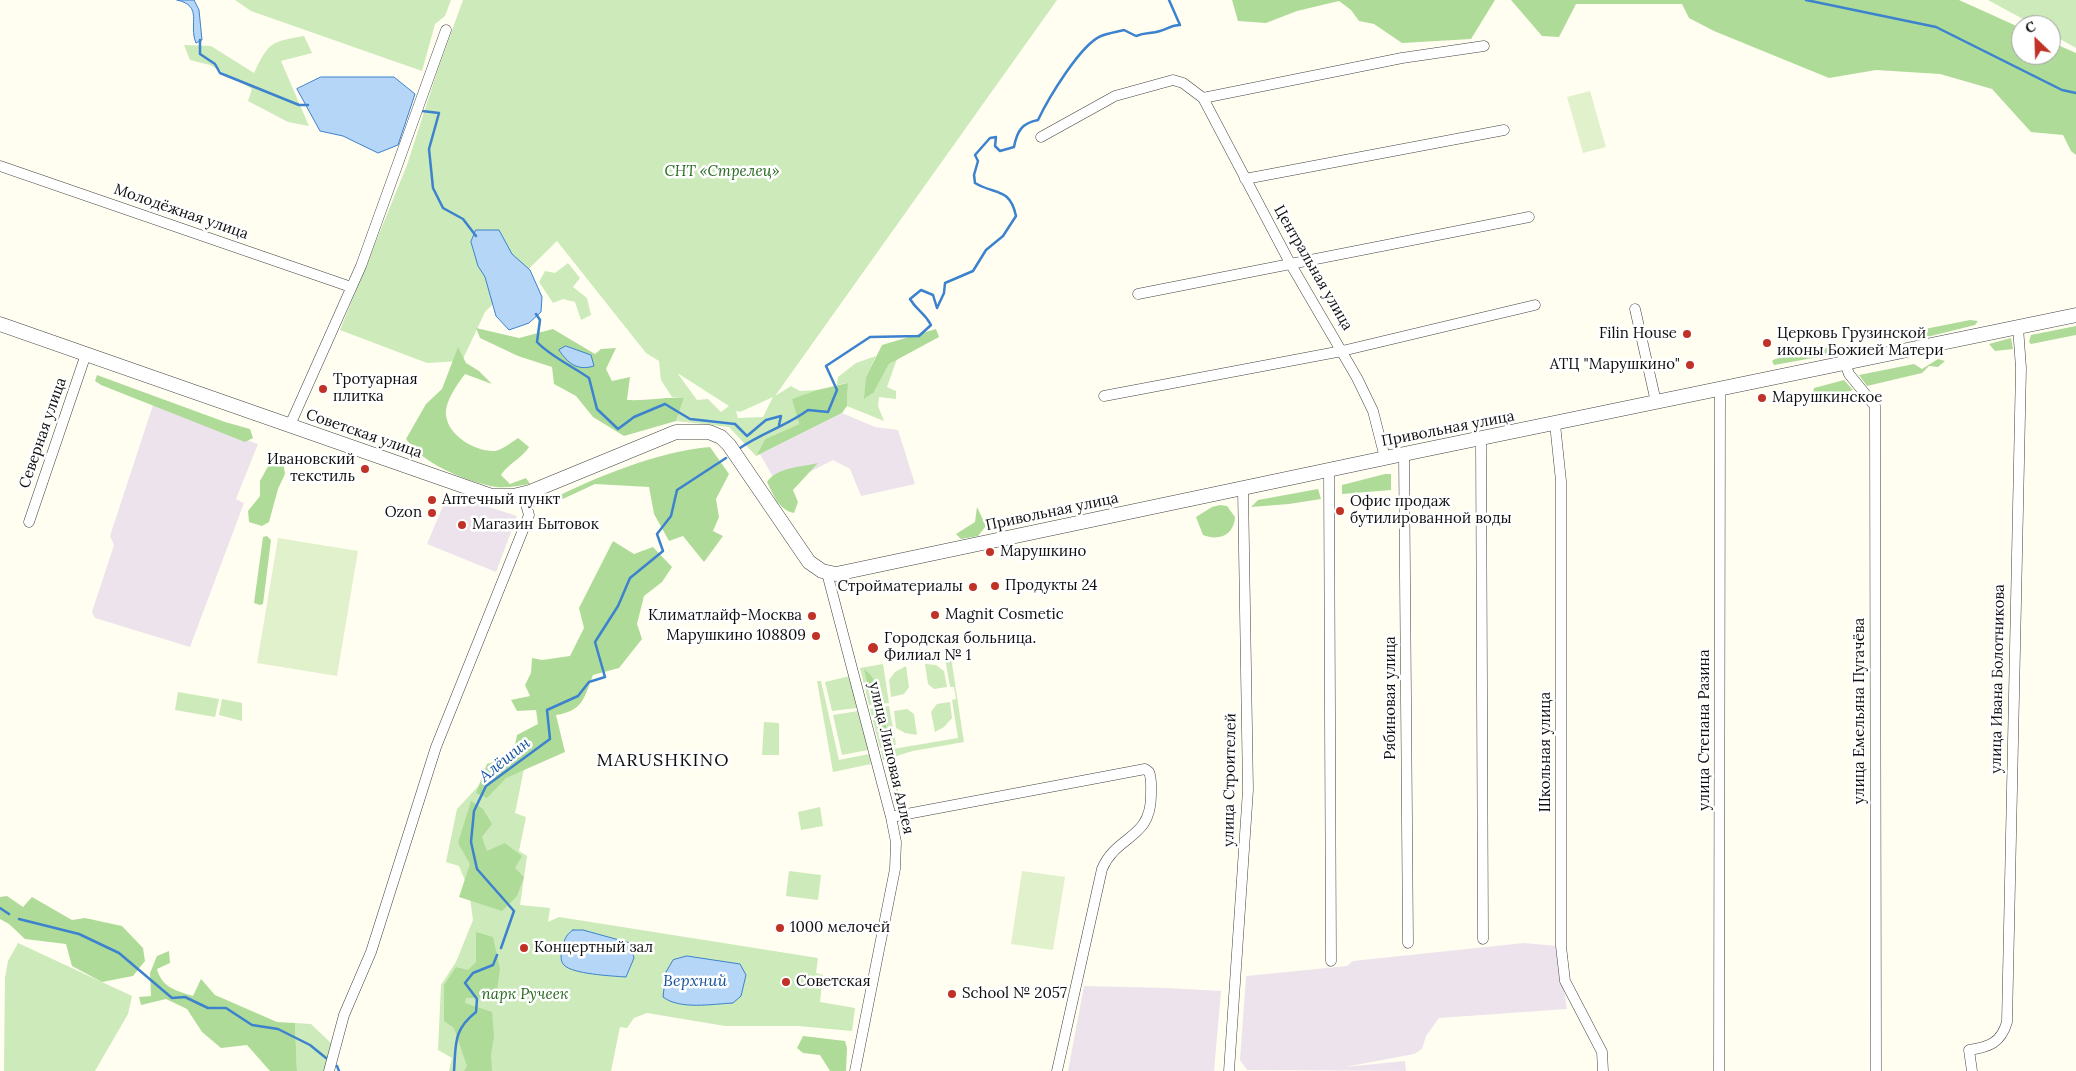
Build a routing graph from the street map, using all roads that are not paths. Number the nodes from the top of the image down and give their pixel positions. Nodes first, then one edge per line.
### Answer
1 (446, 30) dead end
2 (1484, 46) dead end
3 (1203, 98) junction
4 (1504, 130) dead end
5 (1040, 137) dead end
6 (0, 166) edge
7 (1245, 179) junction
8 (1529, 217) dead end
9 (1290, 263) junction
10 (351, 287) junction
11 (1138, 294) dead end
12 (1535, 305) dead end
13 (1635, 309) dead end
14 (2076, 315) edge
15 (0, 324) edge
16 (2018, 327) junction
17 (1342, 351) junction
18 (86, 354) junction
19 (1845, 363) junction
20 (1720, 388) junction
21 (1104, 396) dead end
22 (1656, 402) junction
23 (1555, 424) junction
24 (290, 425) junction
25 (1481, 439) junction
26 (1404, 454) junction
27 (1385, 458) junction
28 (1329, 470) junction
29 (1243, 489) junction
30 (522, 494) junction
31 (29, 522) dead end
32 (828, 573) junction
33 (891, 817) junction
34 (1483, 939) dead end
35 (1408, 943) dead end
36 (1331, 960) dead end
37 (1876, 1070) dead end
38 (329, 1071) edge
39 (855, 1071) edge
40 (1057, 1071) edge
41 (1229, 1071) edge
42 (1603, 1071) edge
43 (1719, 1071) edge
44 (1972, 1071) edge

1 - 10 street
2 - 3 street
3 - 5 street
3 - 7 street, Центральная улица
4 - 7 street
6 - 10 street, Молодёжная улица
7 - 9 street, Центральная улица
8 - 9 street
9 - 11 street
9 - 17 street, Центральная улица
10 - 24 street
12 - 17 street
13 - 22 street
14 - 16 street, Привольная улица
15 - 18 street, Советская улица
16 - 19 street, Привольная улица
16 - 44 street, улица Ивана Болотникова
17 - 21 street
17 - 27 street, Центральная улица
18 - 24 street, Советская улица
18 - 31 street, Северная улица
19 - 20 street, Привольная улица
19 - 37 street, улица Емельяна Пугачёва
20 - 22 street, Привольная улица
20 - 43 street, улица Степана Разина
22 - 23 street, Привольная улица
23 - 25 street, Привольная улица
23 - 42 street, Школьная улица
24 - 30 street, Советская улица
25 - 26 street, Привольная улица
25 - 34 street
26 - 27 street, Привольная улица
26 - 35 street, Рябиновая улица
27 - 28 street, Привольная улица
28 - 29 street, Привольная улица
28 - 36 street
29 - 32 street, Привольная улица
29 - 41 street, улица Строителей
30 - 32 street, Советская улица
30 - 38 street
32 - 33 street, улица Липовая Аллея
33 - 39 street, улица Липовая Аллея
33 - 40 street

